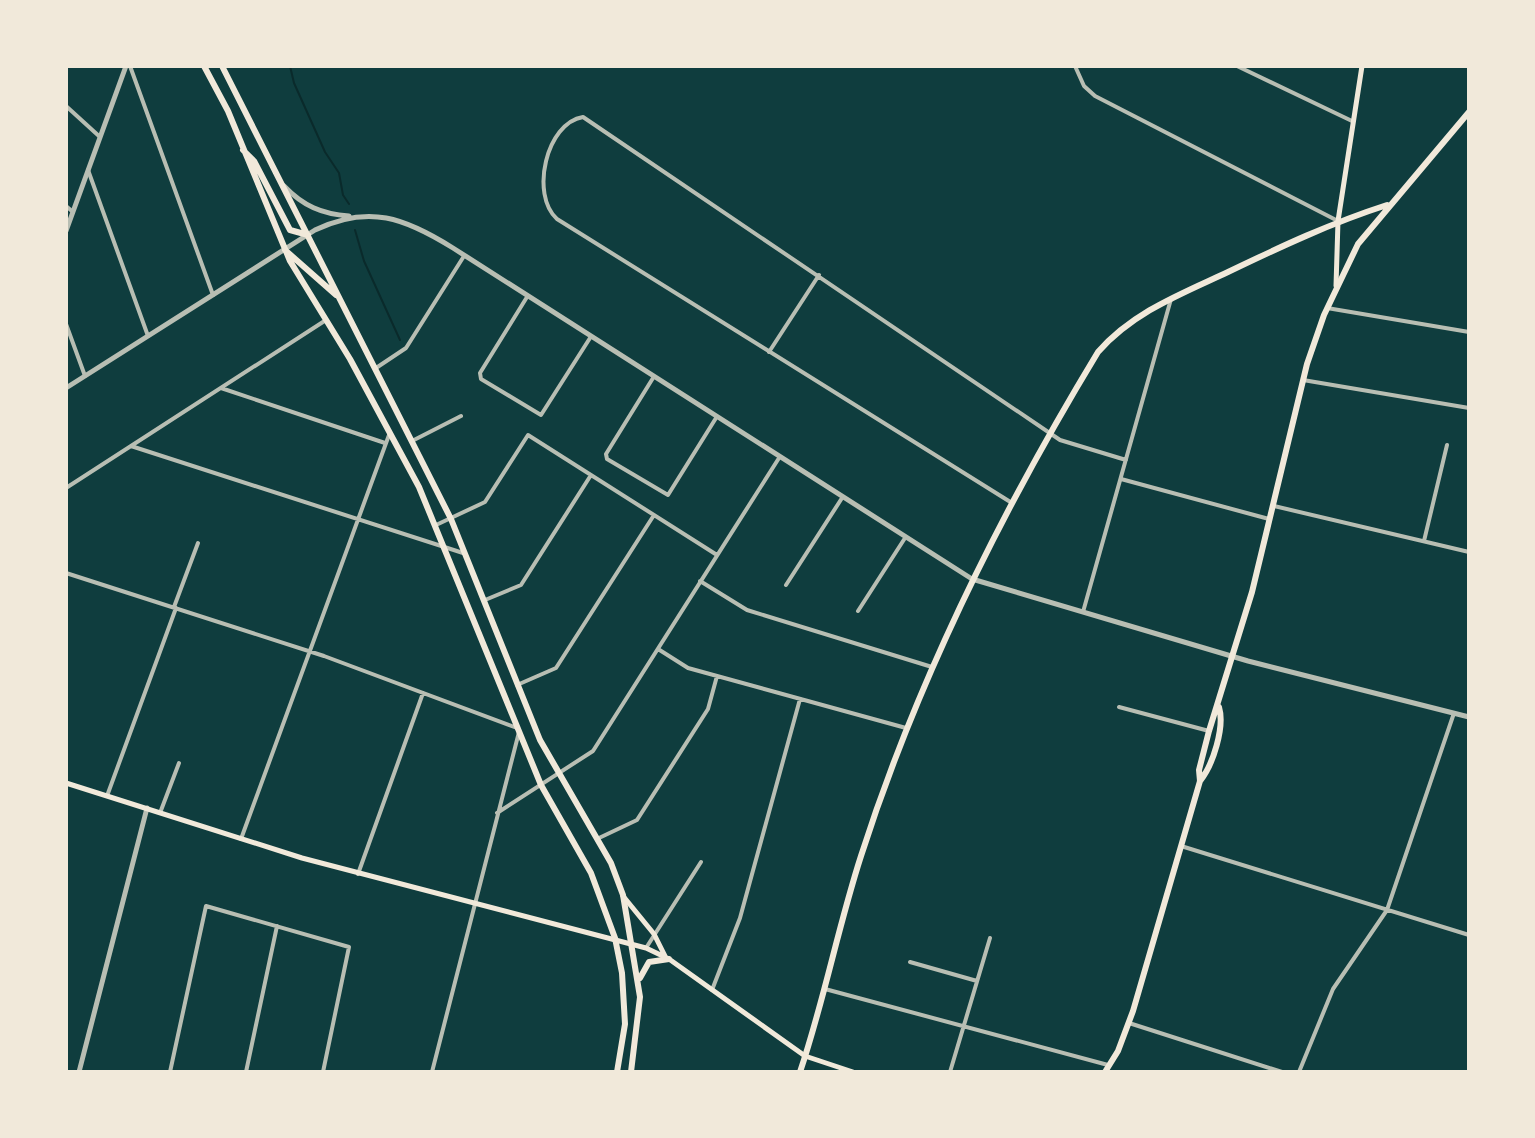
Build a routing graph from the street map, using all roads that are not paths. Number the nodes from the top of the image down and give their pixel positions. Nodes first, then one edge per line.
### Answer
1 (128, 66) edge
2 (204, 66) edge
3 (222, 66) edge
4 (1075, 66) edge
5 (1237, 66) edge
6 (1362, 66) edge
7 (66, 106) edge
8 (1469, 112) edge
9 (1352, 121) junction
10 (100, 137) junction
11 (241, 148) junction
12 (88, 170) junction
13 (280, 182) junction
14 (1387, 205) junction
15 (66, 206) edge
16 (73, 212) junction
17 (354, 216) junction
18 (1338, 221) junction
19 (66, 231) edge
20 (308, 235) junction
21 (285, 250) junction
22 (464, 256) junction
23 (819, 275) junction
24 (1336, 286) junction
25 (213, 295) junction
26 (338, 296) junction
27 (527, 297) junction
28 (1171, 299) junction
29 (1327, 308) junction
30 (326, 320) junction
31 (66, 324) edge
32 (1469, 332) edge
33 (148, 336) junction
34 (590, 338) junction
35 (769, 352) junction
36 (376, 368) junction
37 (85, 376) junction
38 (653, 378) junction
39 (1303, 380) junction
40 (66, 388) edge
41 (221, 388) junction
42 (1469, 408) edge
43 (461, 416) dead end
44 (716, 418) junction
45 (391, 433) junction
46 (1051, 433) junction
47 (412, 441) junction
48 (385, 443) junction
49 (1447, 445) dead end
50 (131, 446) junction
51 (779, 458) junction
52 (1126, 460) junction
53 (591, 475) junction
54 (1121, 479) junction
55 (66, 488) edge
56 (842, 498) junction
57 (1012, 503) junction
58 (1274, 506) junction
59 (654, 515) junction
60 (357, 519) junction
61 (451, 519) junction
62 (1271, 520) junction
63 (435, 526) junction
64 (905, 538) junction
65 (1424, 541) junction
66 (198, 543) dead end
67 (445, 547) junction
68 (1469, 552) edge
69 (466, 554) junction
70 (717, 555) junction
71 (66, 573) edge
72 (972, 579) junction
73 (700, 581) junction
74 (786, 585) dead end
75 (484, 600) junction
76 (175, 608) junction
77 (858, 611) dead end
78 (1082, 613) junction
79 (657, 648) junction
80 (309, 651) junction
81 (1233, 657) junction
82 (932, 667) junction
83 (717, 676) junction
84 (517, 685) junction
85 (423, 693) junction
86 (800, 699) junction
87 (1119, 707) dead end
88 (1219, 707) junction
89 (1454, 713) junction
90 (1469, 717) edge
91 (906, 728) junction
92 (518, 730) junction
93 (1209, 731) junction
94 (179, 763) dead end
95 (559, 773) junction
96 (1200, 781) junction
97 (66, 785) edge
98 (541, 785) junction
99 (107, 796) junction
100 (147, 808) junction
101 (160, 813) junction
102 (497, 813) junction
103 (599, 838) junction
104 (241, 839) junction
105 (1181, 846) junction
106 (701, 862) dead end
107 (358, 874) junction
108 (623, 895) junction
109 (474, 905) junction
110 (1387, 910) junction
111 (277, 926) junction
112 (654, 934) junction
113 (1469, 935) edge
114 (615, 938) junction
115 (990, 938) dead end
116 (632, 943) junction
117 (646, 948) junction
118 (669, 959) junction
119 (910, 962) dead end
120 (977, 981) junction
121 (825, 989) junction
122 (712, 990) junction
123 (640, 997) junction
124 (1129, 1023) junction
125 (964, 1026) junction
126 (805, 1056) junction
127 (1108, 1069) edge
128 (79, 1072) edge
129 (170, 1072) edge
130 (246, 1072) edge
131 (323, 1072) edge
132 (432, 1072) edge
133 (617, 1072) edge
134 (631, 1072) edge
135 (800, 1072) edge
136 (853, 1072) edge
137 (950, 1072) edge
138 (1282, 1072) edge
139 (1299, 1072) edge

1 - 10 street
1 - 25 street
2 - 11 main road
3 - 13 main road
4 - 18 street
5 - 9 street
6 - 9 main road
7 - 10 street
8 - 14 main road
9 - 18 main road
10 - 12 street
11 - 20 main road
11 - 21 main road
12 - 16 street
12 - 33 street
13 - 17 street
13 - 20 main road
14 - 18 main road
14 - 24 main road
15 - 16 street
16 - 19 street
17 - 20 street
17 - 22 street
18 - 24 main road
18 - 28 main road
20 - 21 street
20 - 26 main road
21 - 25 street
21 - 26 main road
21 - 30 main road
22 - 27 street
22 - 36 street
23 - 35 street
23 - 35 street
23 - 46 street
24 - 29 main road
25 - 33 street
26 - 36 main road
27 - 34 street
27 - 34 street
28 - 46 main road
28 - 52 street
29 - 32 street
29 - 39 main road
30 - 41 street
30 - 45 main road
31 - 37 street
33 - 37 street
34 - 38 street
35 - 57 street
36 - 47 main road
37 - 40 street
38 - 44 street
38 - 44 street
39 - 42 street
39 - 58 main road
41 - 48 street
41 - 50 street
43 - 47 street
44 - 51 street
45 - 48 street
45 - 63 main road
46 - 52 street
46 - 57 main road
47 - 61 main road
48 - 60 street
49 - 65 street
50 - 55 street
50 - 60 street
51 - 56 street
51 - 70 street
52 - 54 street
53 - 59 street
53 - 61 street
53 - 75 street
54 - 62 street
54 - 78 street
56 - 64 street
56 - 74 street
57 - 72 main road
58 - 62 main road
58 - 65 street
59 - 70 street
59 - 84 street
60 - 67 street
60 - 80 street
61 - 63 street
61 - 69 main road
62 - 81 main road
63 - 67 main road
64 - 72 street
64 - 77 street
65 - 68 street
66 - 76 street
67 - 69 street
67 - 92 main road
69 - 75 main road
70 - 73 street
71 - 76 street
72 - 78 street
72 - 82 main road
73 - 79 street
73 - 82 street
75 - 84 main road
76 - 80 street
76 - 99 street
78 - 81 street
79 - 83 street
79 - 95 street
80 - 85 street
80 - 104 street
81 - 88 main road
81 - 89 street
82 - 91 main road
83 - 86 street
83 - 103 street
84 - 95 main road
85 - 92 street
85 - 107 street
86 - 91 street
86 - 122 street
87 - 93 street
88 - 93 main road
88 - 96 main road
89 - 90 street
89 - 110 street
91 - 121 main road
92 - 98 main road
92 - 102 street
93 - 96 main road
94 - 101 street
95 - 98 street
95 - 103 main road
96 - 105 main road
97 - 99 main road
98 - 102 street
98 - 114 main road
99 - 100 main road
100 - 101 main road
100 - 128 street
101 - 104 main road
102 - 109 street
103 - 108 main road
104 - 107 main road
105 - 110 street
105 - 124 main road
106 - 112 street
107 - 109 main road
108 - 112 main road
108 - 116 main road
109 - 114 main road
109 - 132 street
110 - 113 street
110 - 139 street
111 - 129 street
111 - 130 street
111 - 131 street
112 - 117 street
112 - 118 main road
114 - 116 main road
114 - 133 main road
115 - 120 street
116 - 117 main road
116 - 123 main road
117 - 118 main road
118 - 122 main road
118 - 123 main road
119 - 120 street
120 - 125 street
121 - 125 street
121 - 126 main road
122 - 126 main road
123 - 134 main road
124 - 127 main road
124 - 138 street
125 - 127 street
125 - 137 street
126 - 135 main road
126 - 136 main road

